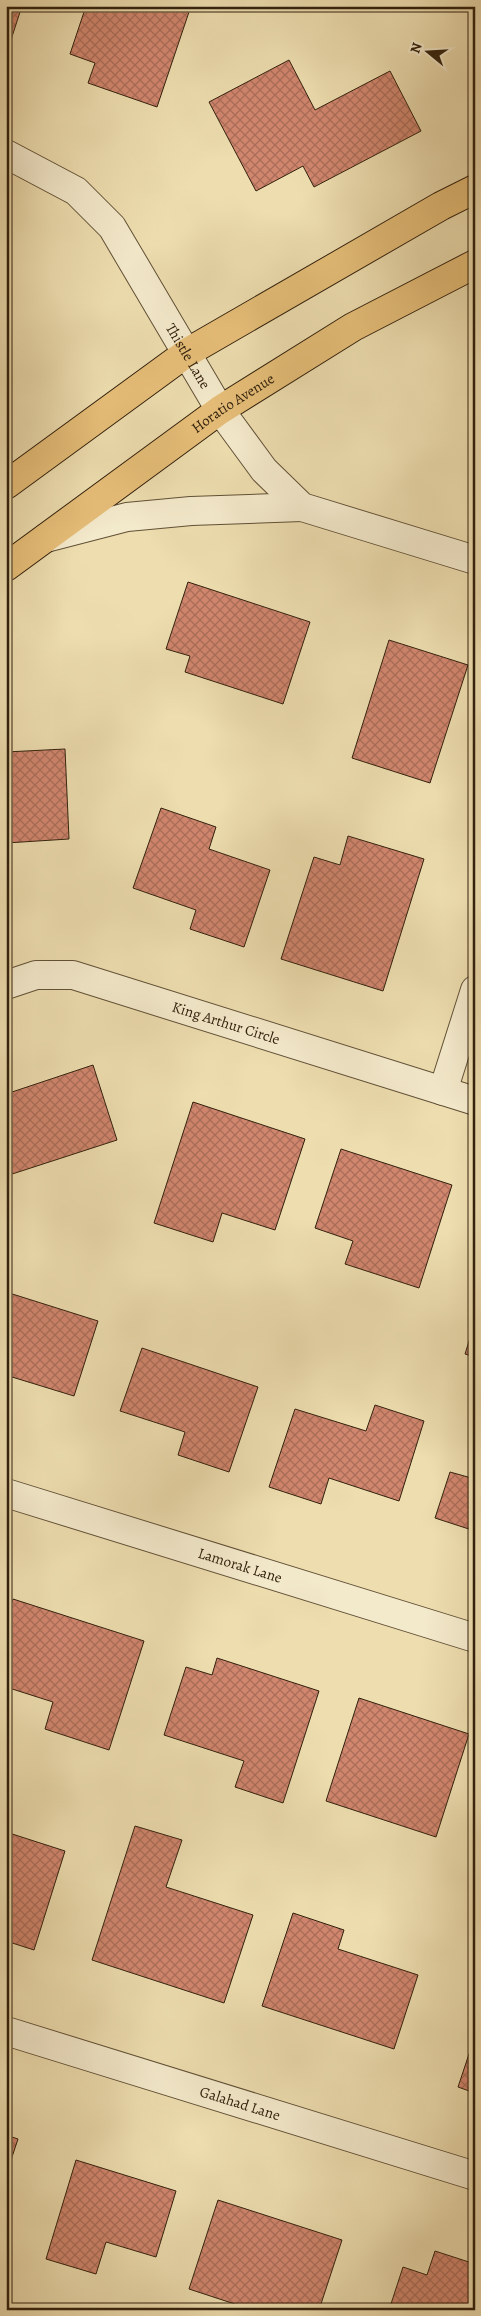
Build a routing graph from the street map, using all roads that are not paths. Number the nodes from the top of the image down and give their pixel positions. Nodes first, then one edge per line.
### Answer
1 (6, 154) edge
2 (475, 189) edge
3 (475, 264) edge
4 (188, 352) junction
5 (220, 410) junction
6 (6, 485) edge
7 (302, 506) junction
8 (41, 540) junction
9 (475, 560) edge
10 (6, 567) edge
11 (6, 985) edge
12 (475, 990) edge
13 (443, 1091) junction
14 (475, 1101) edge
15 (6, 1493) edge
16 (475, 1638) edge
17 (6, 2031) edge
18 (475, 2176) edge

1 - 4 street, Thistle Lane
2 - 4 main road
3 - 5 main road, Horatio Avenue
4 - 5 street, Thistle Lane
4 - 6 main road
5 - 7 street, Thistle Lane
5 - 8 main road, Horatio Avenue
7 - 8 street
7 - 9 street, Thistle Lane
8 - 10 main road, Horatio Avenue
11 - 13 street, King Arthur Circle
12 - 13 street
13 - 14 street, King Arthur Circle
15 - 16 street, Lamorak Lane
17 - 18 street, Galahad Lane

